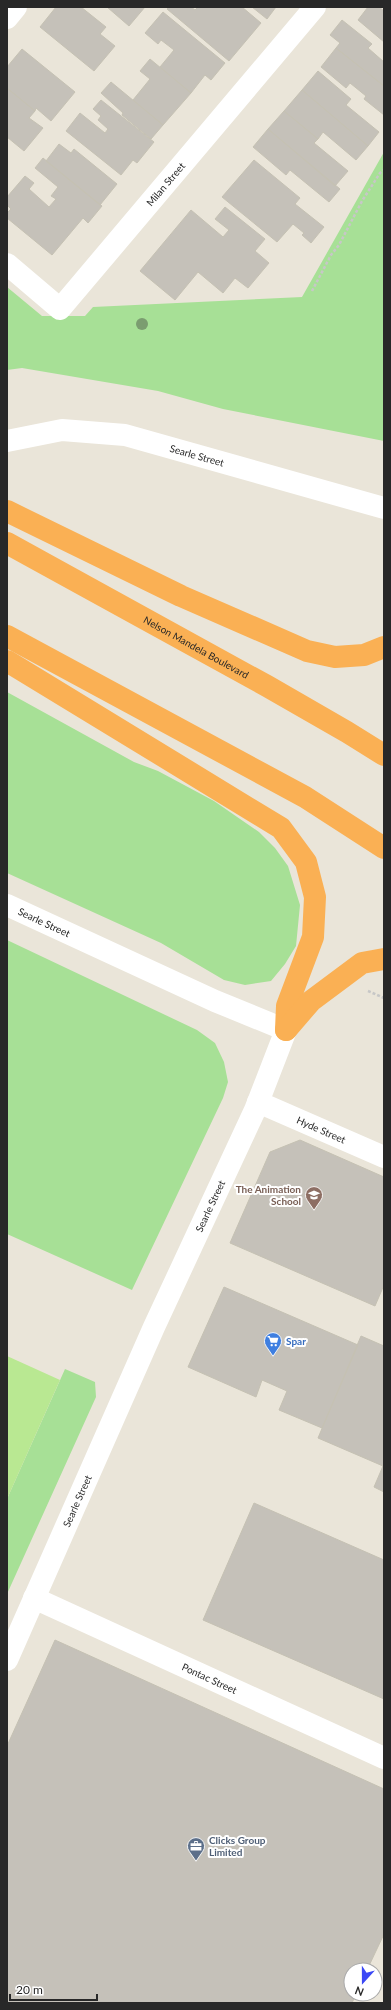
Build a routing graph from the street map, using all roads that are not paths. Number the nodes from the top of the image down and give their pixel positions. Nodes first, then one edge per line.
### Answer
1 (16, 7) edge
2 (315, 7) edge
3 (7, 18) edge
4 (7, 264) edge
5 (7, 441) edge
6 (384, 508) edge
7 (7, 511) edge
8 (13, 546) edge
9 (7, 636) edge
10 (384, 647) edge
11 (7, 661) edge
12 (384, 755) edge
13 (384, 848) edge
14 (7, 905) edge
15 (384, 959) edge
16 (286, 1030) junction
17 (258, 1102) junction
18 (384, 1158) edge
19 (34, 1598) junction
20 (7, 1660) edge
21 (384, 1758) edge

1 - 3 street
2 - 4 street, Milan Street
5 - 6 street, Searle Street
7 - 10 highway
8 - 12 highway, Nelson Mandela Boulevard
9 - 13 highway
11 - 16 highway
14 - 16 street, Searle Street
15 - 16 highway
16 - 17 street, Searle Street
17 - 18 street, Hyde Street
17 - 19 street, Searle Street
19 - 20 street, Searle Street
19 - 21 street, Pontac Street

